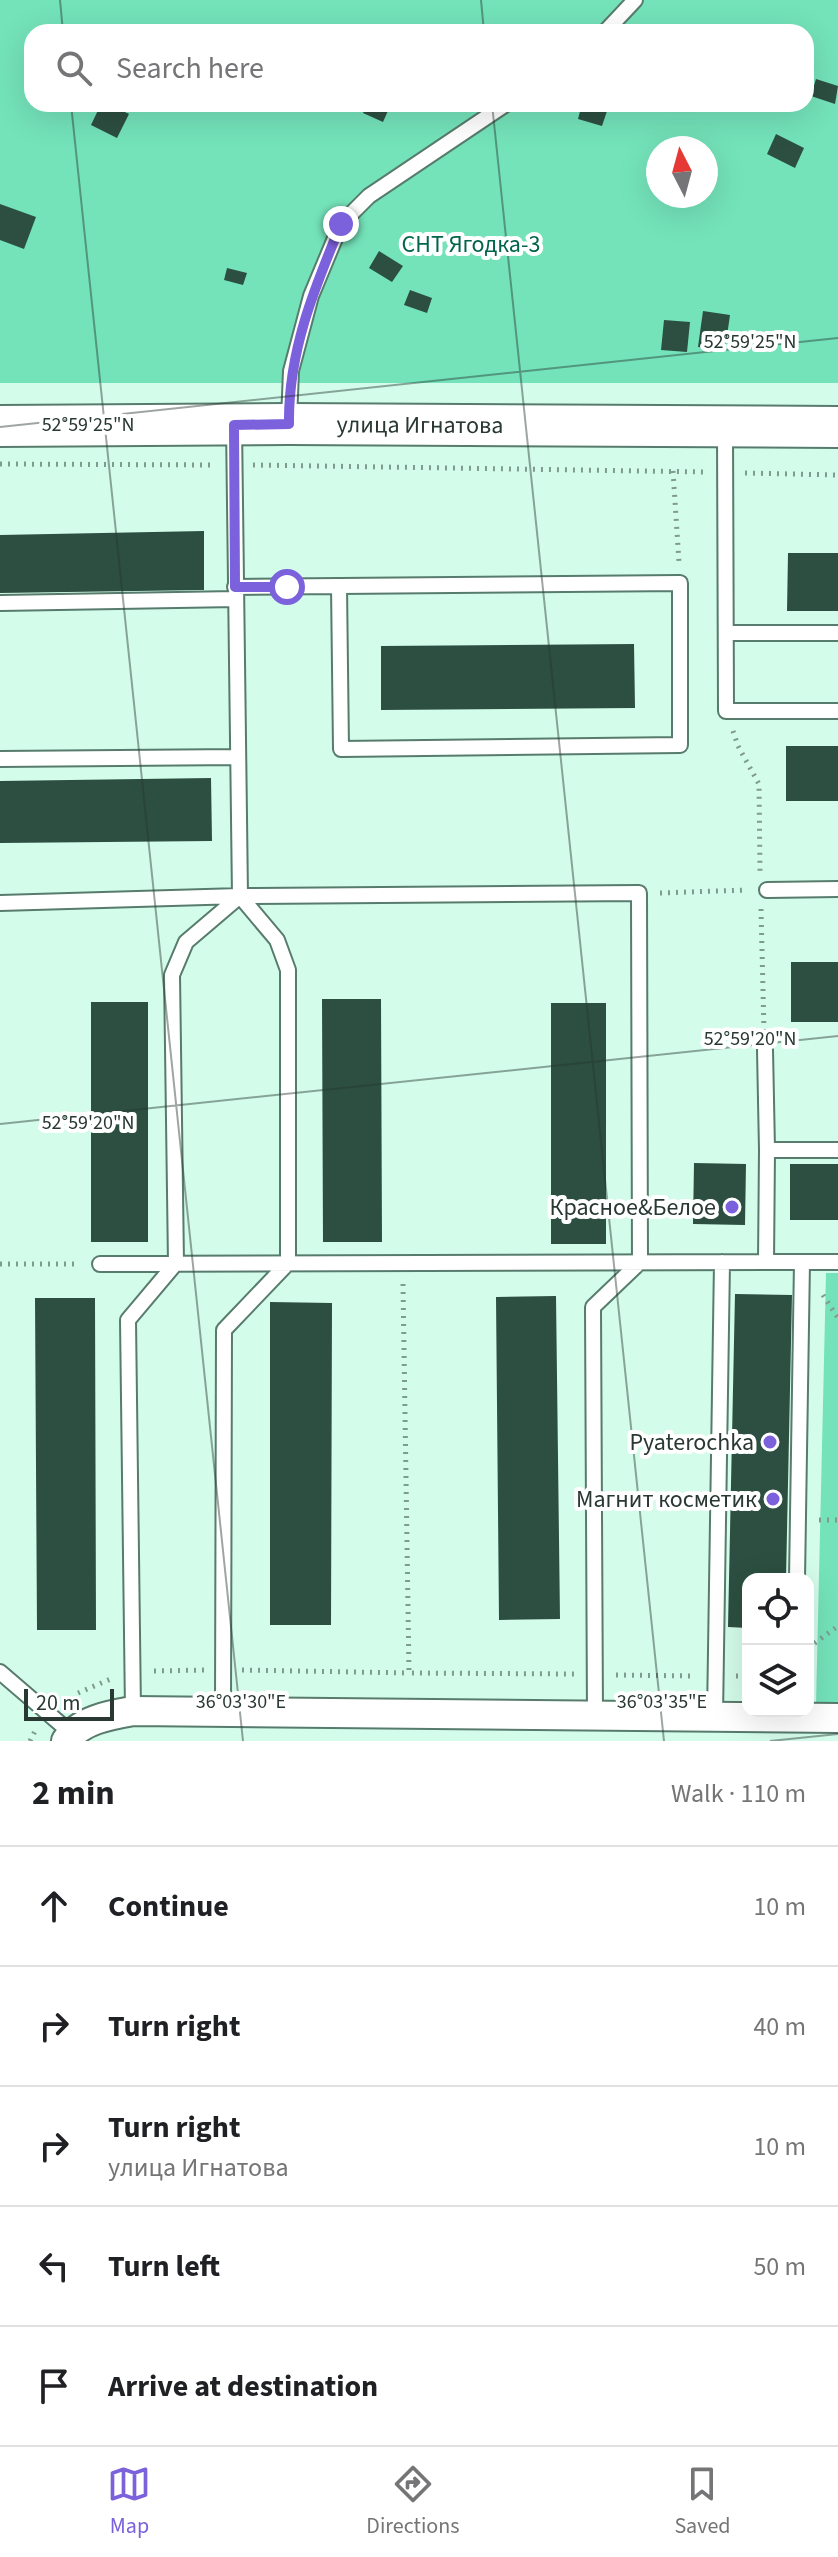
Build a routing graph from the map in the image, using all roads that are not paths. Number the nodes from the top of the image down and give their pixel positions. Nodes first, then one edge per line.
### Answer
1 (635, 0) edge
2 (612, 24) edge
3 (494, 112) edge
4 (289, 424) junction
5 (234, 425) junction
6 (0, 426) edge
7 (725, 426) junction
8 (838, 427) edge
9 (339, 586) junction
10 (236, 593) junction
11 (0, 603) edge
12 (726, 633) junction
13 (838, 633) edge
14 (838, 711) edge
15 (238, 757) junction
16 (0, 759) edge
17 (838, 889) edge
18 (767, 890) road end
19 (240, 896) junction
20 (0, 903) edge
21 (765, 1050) dead end
22 (767, 1150) junction
23 (838, 1150) edge
24 (640, 1262) junction
25 (722, 1262) junction
26 (766, 1262) junction
27 (802, 1262) junction
28 (838, 1262) edge
29 (176, 1263) junction
30 (288, 1263) junction
31 (100, 1264) road end
32 (797, 1573) edge
33 (0, 1672) edge
34 (133, 1711) junction
35 (223, 1711) junction
36 (595, 1715) junction
37 (742, 1715) edge
38 (715, 1716) junction
39 (814, 1716) edge
40 (838, 1718) edge
41 (68, 1737) edge

1 - 2 lane
3 - 4 lane
4 - 5 main road, улица Игнатова
4 - 7 main road, улица Игнатова
5 - 6 main road, улица Игнатова
5 - 10 lane
7 - 8 main road, улица Игнатова
7 - 12 lane
9 - 9 lane
9 - 10 lane
10 - 11 lane
10 - 15 lane
12 - 13 lane
12 - 14 lane
15 - 16 lane
15 - 19 lane
17 - 18 lane
19 - 20 lane
19 - 24 lane
19 - 29 lane
19 - 30 lane
21 - 22 lane
22 - 23 lane
22 - 26 lane
24 - 25 lane
24 - 30 lane
24 - 36 lane
25 - 26 lane
25 - 38 lane
26 - 27 lane
27 - 28 lane
27 - 32 lane
29 - 30 lane
29 - 31 lane
29 - 34 lane
30 - 35 lane
33 - 41 lane
34 - 35 street
34 - 41 street
35 - 36 street
36 - 38 street
37 - 38 street
39 - 40 street

